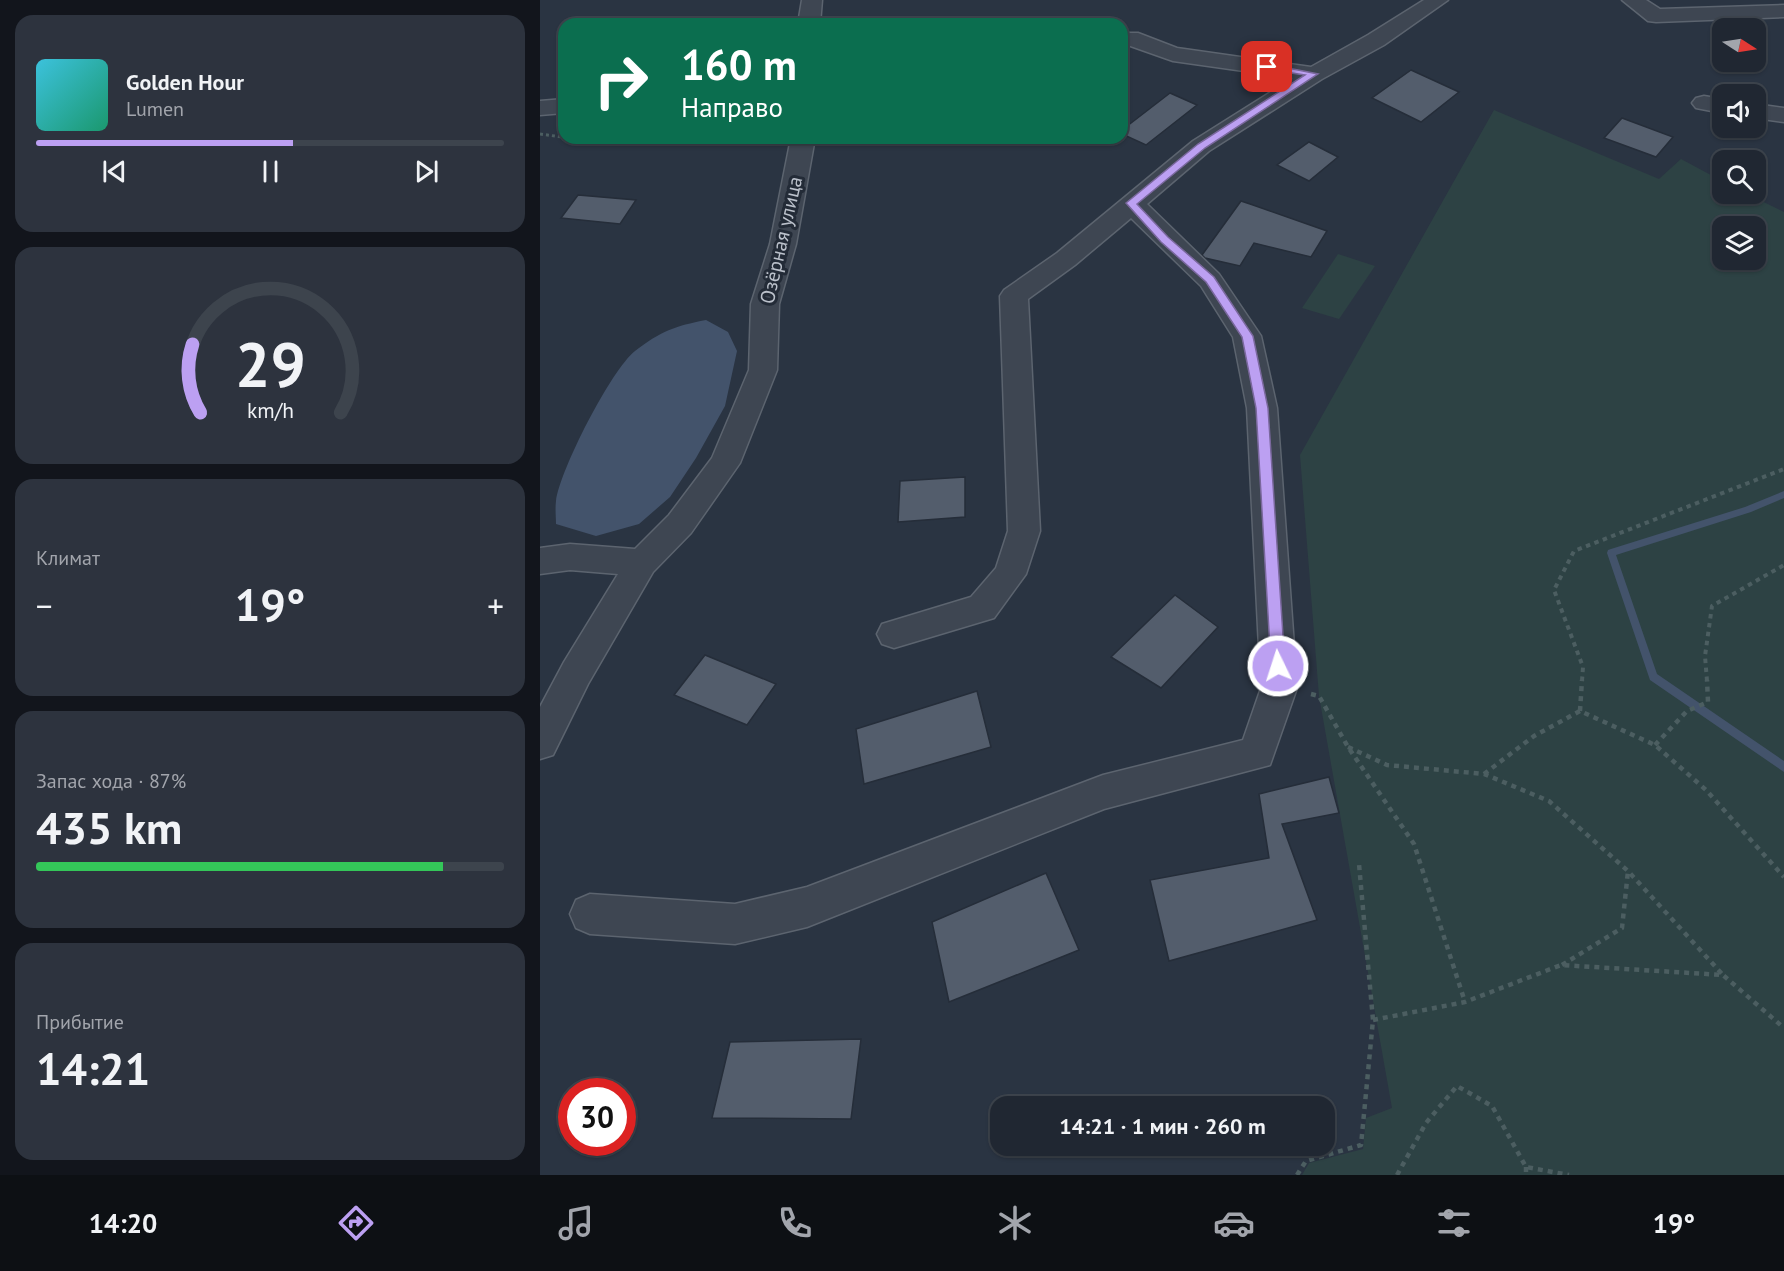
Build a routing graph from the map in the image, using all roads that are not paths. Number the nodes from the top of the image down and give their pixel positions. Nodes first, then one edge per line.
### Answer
1 (812, 0) edge
2 (1438, 0) edge
3 (1632, 0) edge
4 (1784, 11) edge
5 (810, 18) edge
6 (1130, 38) dead end
7 (1314, 74) junction
8 (558, 106) edge
9 (540, 108) edge
10 (1766, 113) edge
11 (1784, 115) edge
12 (802, 144) edge
13 (1131, 203) junction
14 (540, 542) edge
15 (555, 559) edge
16 (642, 563) junction
17 (894, 634) dead end
18 (540, 743) edge
19 (590, 914) dead end

1 - 5 street
2 - 7 street
3 - 4 street
6 - 7 street
7 - 13 street
8 - 9 street
10 - 11 street
12 - 16 street, Озёрная улица
13 - 17 street
13 - 19 street
14 - 15 street
15 - 16 street
16 - 18 street, Озёрная улица

